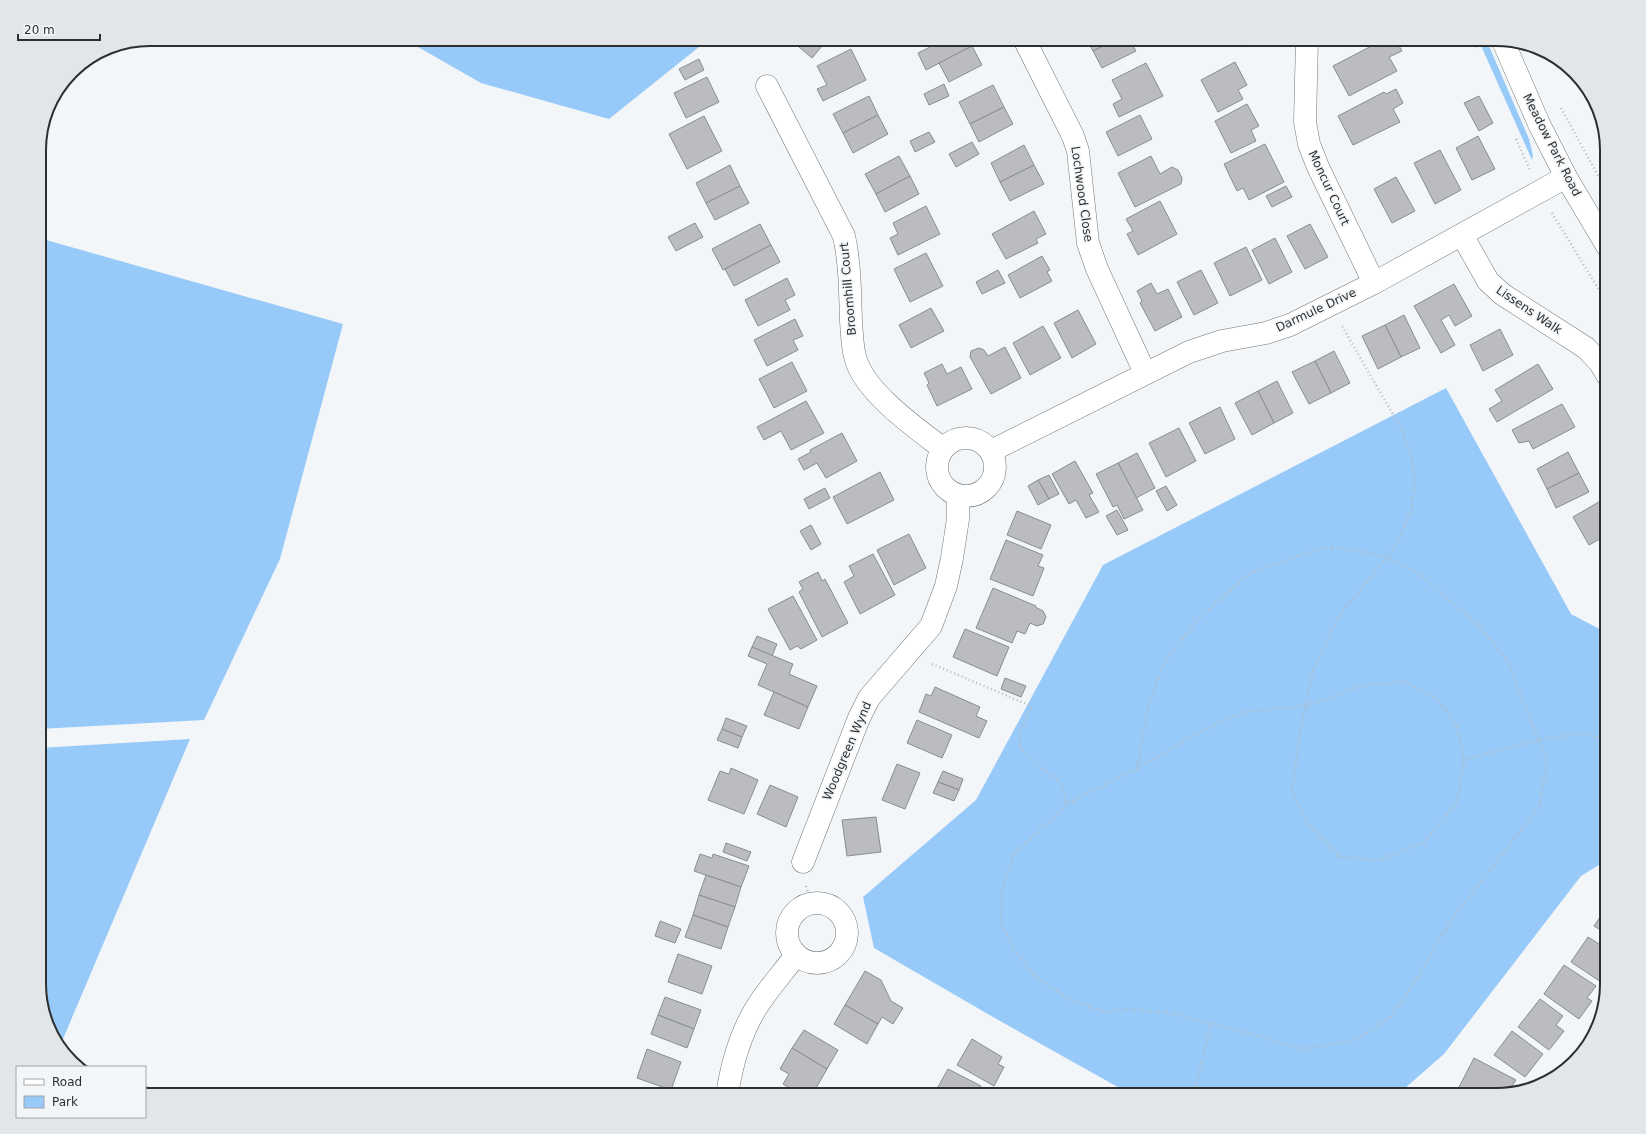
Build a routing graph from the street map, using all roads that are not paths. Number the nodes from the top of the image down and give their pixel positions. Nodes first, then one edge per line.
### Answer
1 (1028, 46) edge
2 (1307, 46) edge
3 (1505, 47) edge
4 (767, 86) dead end
5 (1566, 177) junction
6 (1600, 234) edge
7 (1462, 235) junction
8 (1374, 283) junction
9 (1600, 363) edge
10 (1145, 373) junction
11 (942, 448) junction
12 (991, 451) junction
13 (958, 496) junction
14 (803, 862) dead end
15 (796, 955) dead end
16 (728, 1088) edge

1 - 10 street, Lochwood Close
2 - 8 street, Moncur Court
3 - 5 street, Meadow Park Road
4 - 11 street, Broomhill Court
5 - 6 street, Meadow Park Road
5 - 7 street, Darmule Drive
7 - 8 street, Darmule Drive
7 - 9 street, Lissens Walk
8 - 10 street, Darmule Drive
10 - 12 street, Darmule Drive
11 - 12 street
11 - 13 street
12 - 13 street
13 - 14 street, Woodgreen Wynd
15 - 16 street

